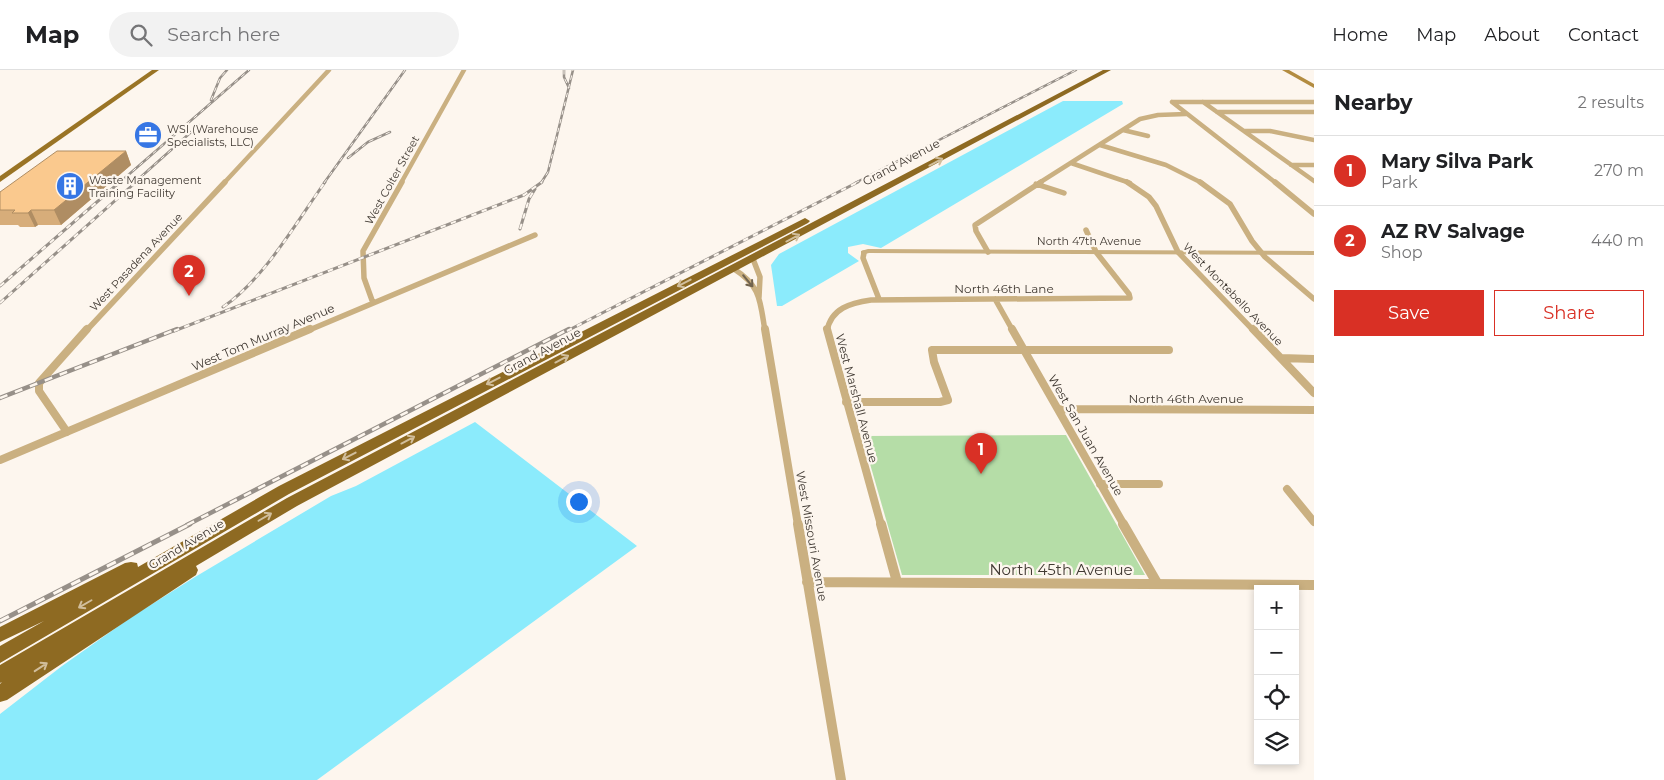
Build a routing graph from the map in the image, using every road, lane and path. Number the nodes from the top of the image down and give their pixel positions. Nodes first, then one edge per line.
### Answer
1 (156, 70) edge
2 (329, 70) edge
3 (464, 70) edge
4 (1094, 70) edge
5 (1108, 70) edge
6 (1285, 70) edge
7 (1314, 86) edge
8 (1203, 102) junction
9 (1314, 104) edge
10 (1217, 112) junction
11 (1314, 112) edge
12 (1186, 114) junction
13 (1123, 130) junction
14 (1244, 132) junction
15 (1148, 136) dead end
16 (1314, 140) edge
17 (1100, 145) junction
18 (1070, 163) junction
19 (1291, 165) junction
20 (1314, 165) edge
21 (1183, 166) dead end
22 (1173, 168) junction
23 (0, 180) edge
24 (1314, 182) edge
25 (1036, 184) junction
26 (1064, 193) dead end
27 (1314, 214) edge
28 (1086, 230) dead end
29 (535, 235) dead end
30 (774, 237) junction
31 (988, 252) junction
32 (1096, 252) junction
33 (1178, 252) junction
34 (1262, 252) junction
35 (864, 253) joint
36 (1314, 253) edge
37 (753, 259) junction
38 (734, 269) junction
39 (759, 297) junction
40 (878, 299) junction
41 (995, 299) junction
42 (1314, 299) edge
43 (373, 303) junction
44 (1024, 349) junction
45 (1169, 350) dead end
46 (1281, 358) junction
47 (1314, 358) edge
48 (1314, 393) edge
49 (846, 402) junction
50 (1058, 409) junction
51 (1314, 410) edge
52 (67, 432) junction
53 (0, 460) edge
54 (1100, 484) junction
55 (1159, 484) dead end
56 (1288, 489) dead end
57 (1314, 522) edge
58 (206, 533) junction
59 (223, 541) junction
60 (808, 582) junction
61 (897, 582) junction
62 (1157, 583) junction
63 (1314, 584) edge
64 (0, 635) edge
65 (0, 655) edge
66 (0, 675) edge
67 (0, 694) edge
68 (841, 780) edge

1 - 23 main road
2 - 52 street, West Pasadena Avenue
3 - 43 street, West Colter Street
4 - 30 highway, Grand Avenue
37 -> 5 highway, Grand Avenue
6 - 7 main road
8 - 9 street
8 - 10 street
8 - 12 street
10 - 11 street
10 - 14 street
12 - 13 street
12 - 27 street
13 - 15 street
13 - 17 street
14 - 16 street
14 - 19 street
17 - 18 street
17 - 22 street
18 - 25 street
18 - 33 street, West Montebello Avenue
19 - 20 street
19 - 24 street
21 - 22 street
22 - 34 street
25 - 26 street
25 - 31 street
28 - 32 street
29 - 43 street, West Tom Murray Avenue
30 - 38 highway
30 -> 58 highway, Grand Avenue
31 - 32 street, North 47th Avenue
31 - 35 street, North 47th Avenue
32 - 33 street, North 47th Avenue
32 - 41 street, North 46th Lane
33 - 34 street, North 47th Avenue
33 - 46 street, West Montebello Avenue
34 - 36 street, North 47th Avenue
34 - 42 street
35 - 40 street
37 - 38 highway, Grand Avenue
37 - 39 street, West Missouri Avenue
38 -> 39 street, West Missouri Avenue
59 -> 38 highway, Grand Avenue
39 - 60 street, West Missouri Avenue
40 - 41 street, North 46th Lane
40 - 49 street, West Marshall Avenue
41 - 44 street, West San Juan Avenue
43 - 52 street, West Tom Murray Avenue
44 - 45 street
44 - 49 street
44 - 50 street, West San Juan Avenue
46 - 47 street
46 - 48 street, West Montebello Avenue
49 - 61 street, West Marshall Avenue
50 - 51 street, North 46th Avenue
50 - 54 street, West San Juan Avenue
52 - 53 street, West Tom Murray Avenue
54 - 55 street
54 - 62 street, West San Juan Avenue
56 - 57 street
58 - 64 highway
58 -> 65 highway, Grand Avenue
59 - 66 highway, Grand Avenue
67 -> 59 highway
60 - 61 street, North 45th Avenue
60 - 68 street, West Missouri Avenue
61 - 62 street, North 45th Avenue
62 - 63 street, North 45th Avenue

